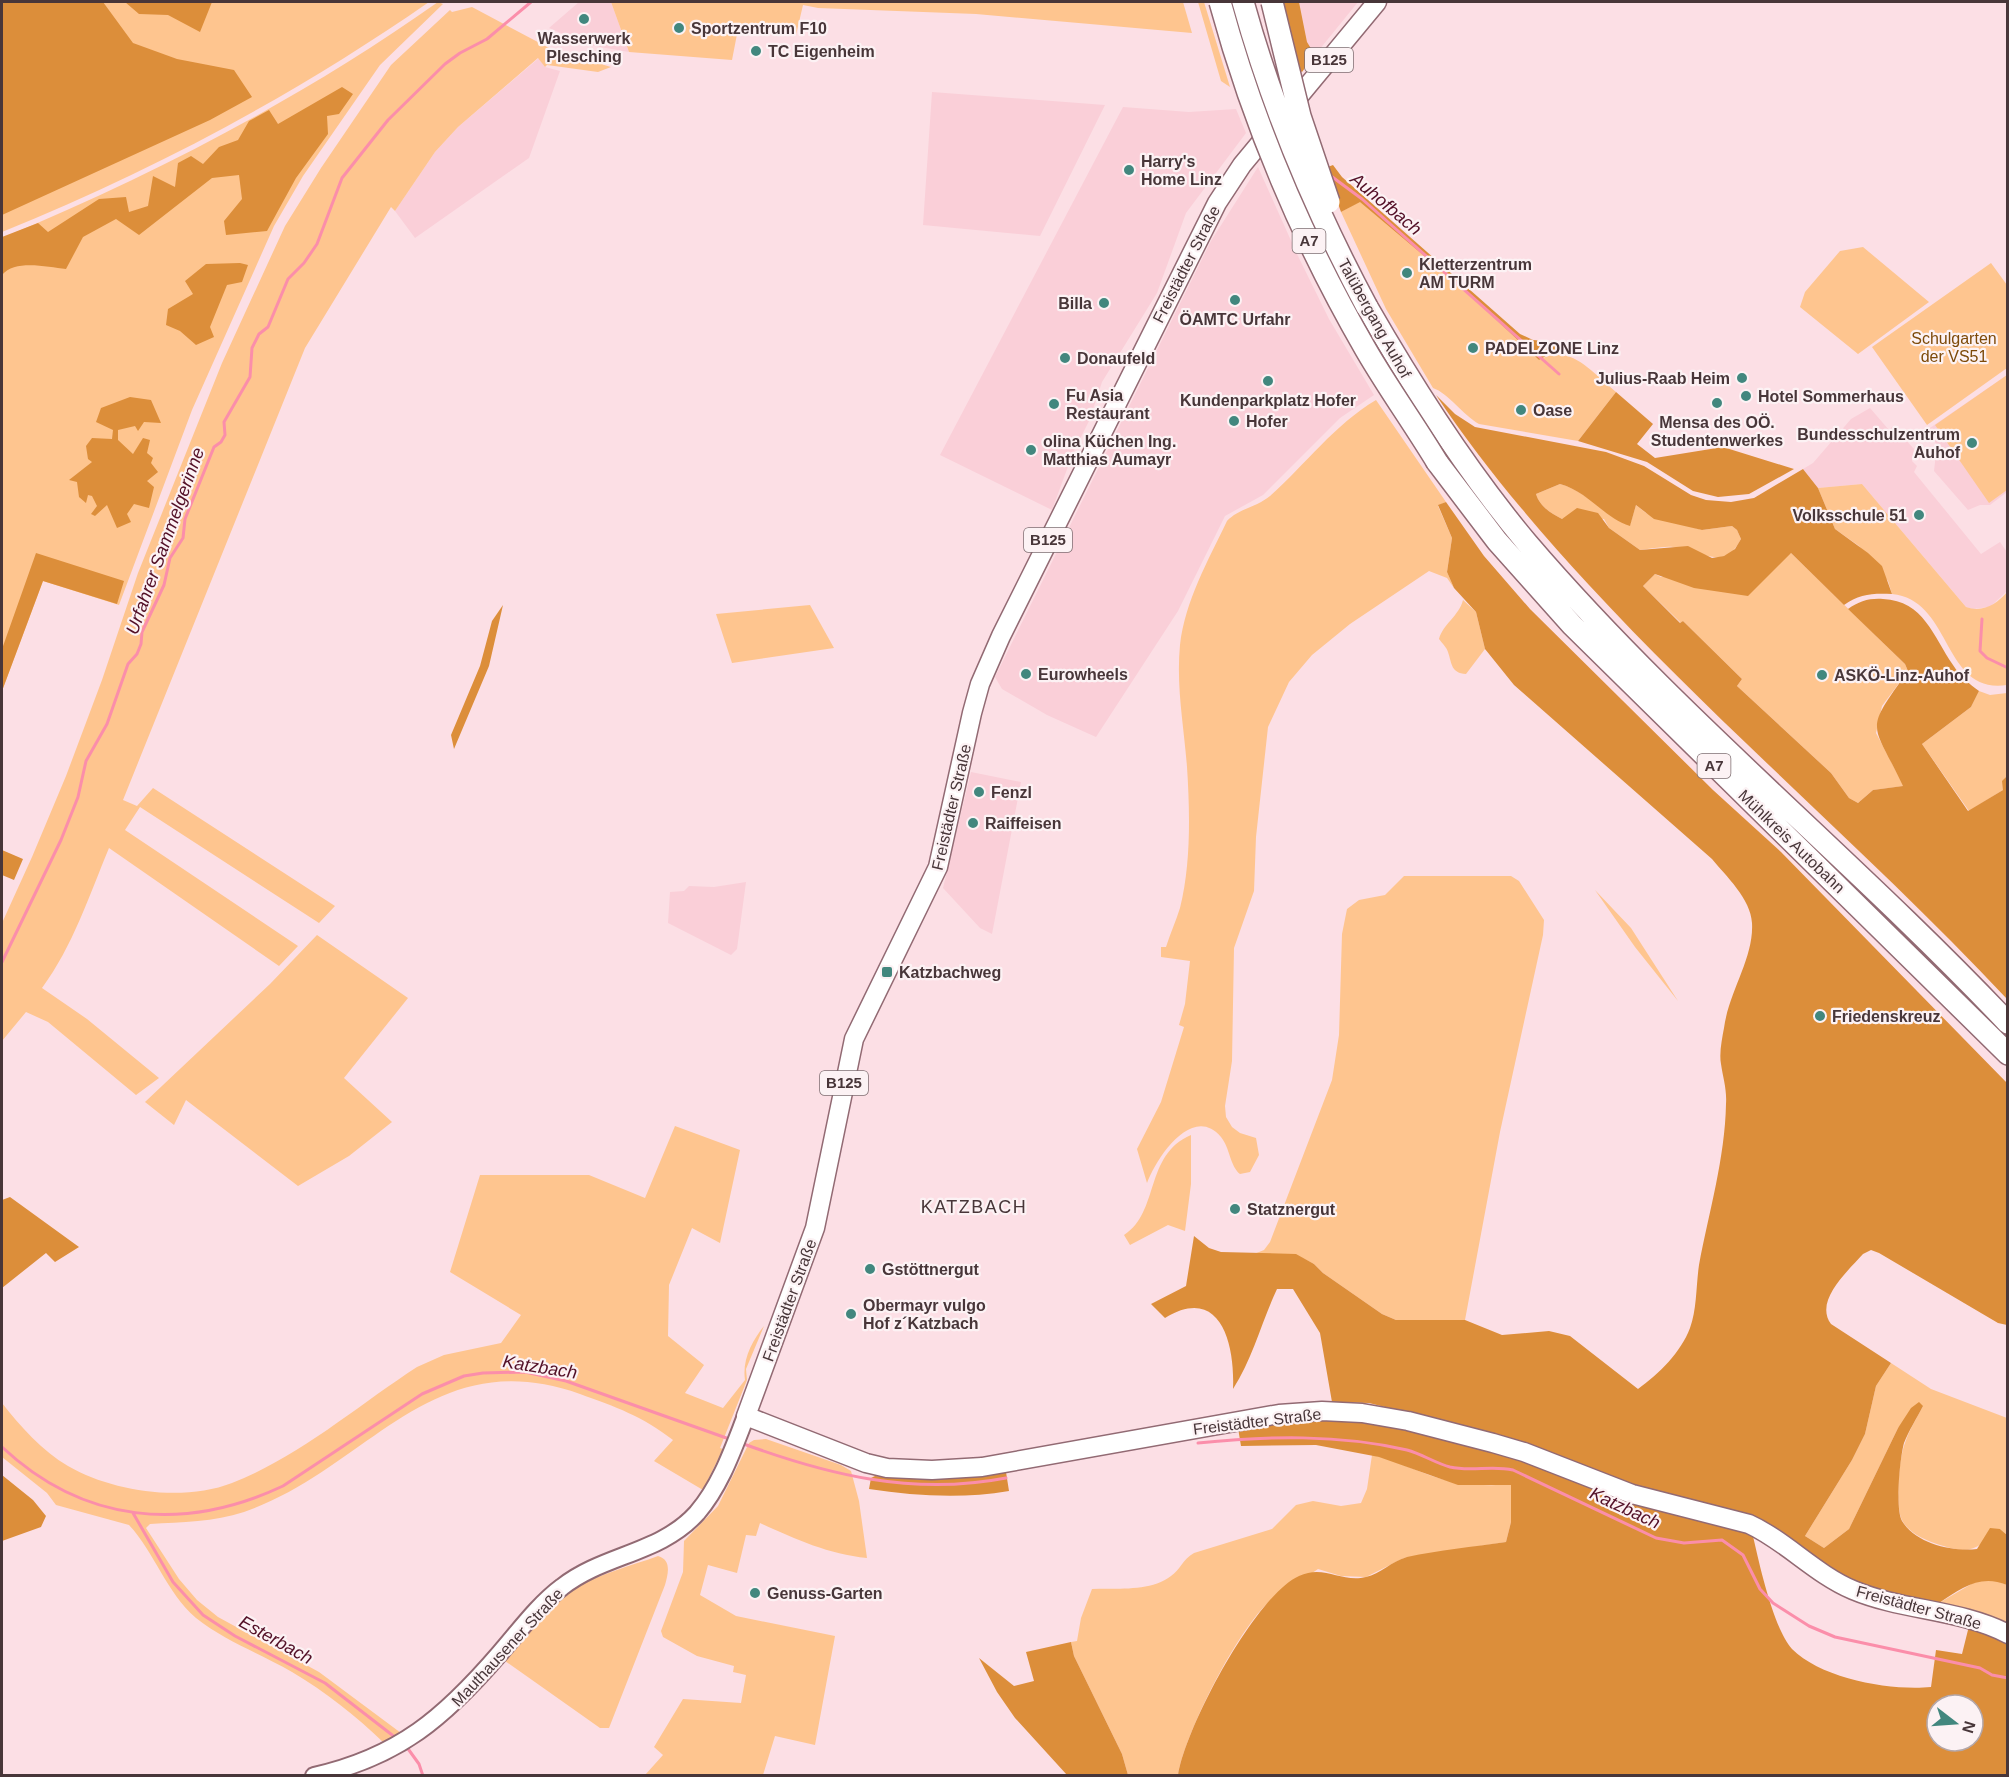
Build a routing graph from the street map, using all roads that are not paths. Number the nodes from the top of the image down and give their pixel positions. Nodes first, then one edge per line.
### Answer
1 (1220, 2) edge
2 (1243, 2) edge
3 (1272, 2) edge
4 (1377, 2) edge
5 (1366, 307) junction
6 (1437, 462) joint
7 (1483, 486) joint
8 (2007, 1023) edge
9 (2007, 1054) edge
10 (743, 1424) junction
11 (2007, 1634) edge
12 (314, 1776) edge

1 - 6 highway, Talübergang Auhof / A7, bridge
2 - 5 highway, Talübergang Auhof / A7, bridge
3 - 5 highway, bridge
4 - 10 main road, Freistädter Straße / B125
5 - 7 highway, Talübergang Auhof / A7
6 - 9 highway, Mühlkreis Autobahn / A7
7 - 8 highway, Mühlkreis Autobahn / A7
10 - 11 main road, Freistädter Straße
10 - 12 main road, Mauthausener Straße

